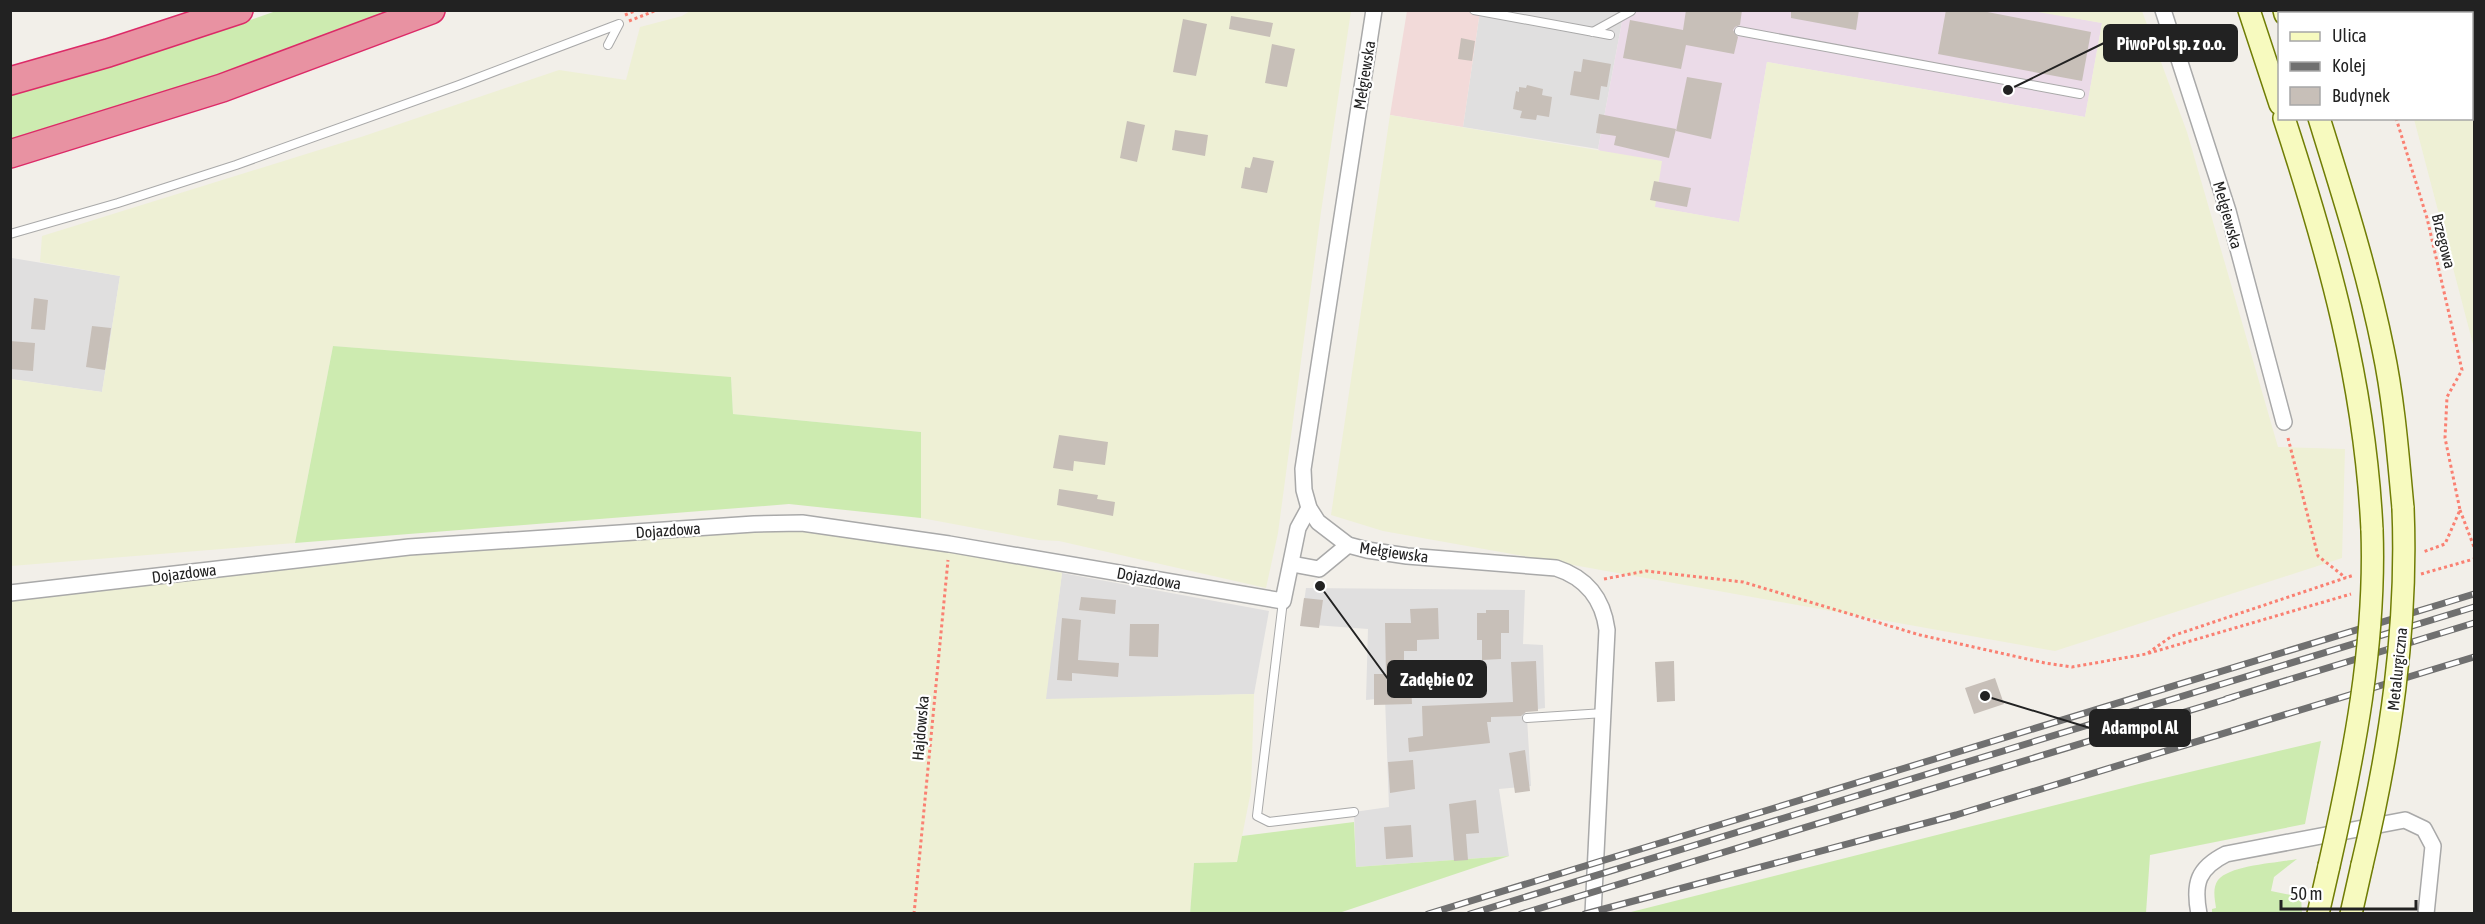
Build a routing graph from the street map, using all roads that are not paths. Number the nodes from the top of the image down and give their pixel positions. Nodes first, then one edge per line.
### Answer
1 (239, 10) edge
2 (431, 10) edge
3 (1374, 10) edge
4 (1474, 10) edge
5 (2163, 10) edge
6 (2249, 10) edge
7 (1631, 11) edge
8 (1738, 31) dead end
9 (1593, 32) junction
10 (1610, 35) dead end
11 (608, 45) dead end
12 (10, 81) edge
13 (2079, 94) dead end
14 (2278, 98) edge
15 (2285, 120) edge
16 (2320, 120) edge
17 (10, 154) edge
18 (10, 234) edge
19 (2284, 422) road end
20 (1309, 508) junction
21 (1348, 544) junction
22 (1292, 564) junction
23 (10, 593) edge
24 (1284, 601) junction
25 (1604, 713) junction
26 (1527, 718) dead end
27 (1354, 812) dead end
28 (1593, 914) edge
29 (2199, 914) edge
30 (2318, 914) edge
31 (2351, 914) edge
32 (2426, 914) edge

1 - 12 highway
2 - 17 highway
3 - 20 street, Mełgiewska
4 - 9 lane
5 - 19 street, Mełgiewska
6 - 14 main road
7 - 9 lane
8 - 13 lane
9 - 10 lane
11 - 18 lane
15 - 30 main road, Metalurgiczna, bridge
16 - 31 main road, Metalurgiczna, bridge
20 - 21 street, Mełgiewska
20 - 22 street
21 - 22 street
21 - 25 street, Mełgiewska
22 - 24 street
23 - 24 street, Dojazdowa
24 - 27 lane
25 - 26 lane
25 - 28 street, Mełgiewska
29 - 32 street

